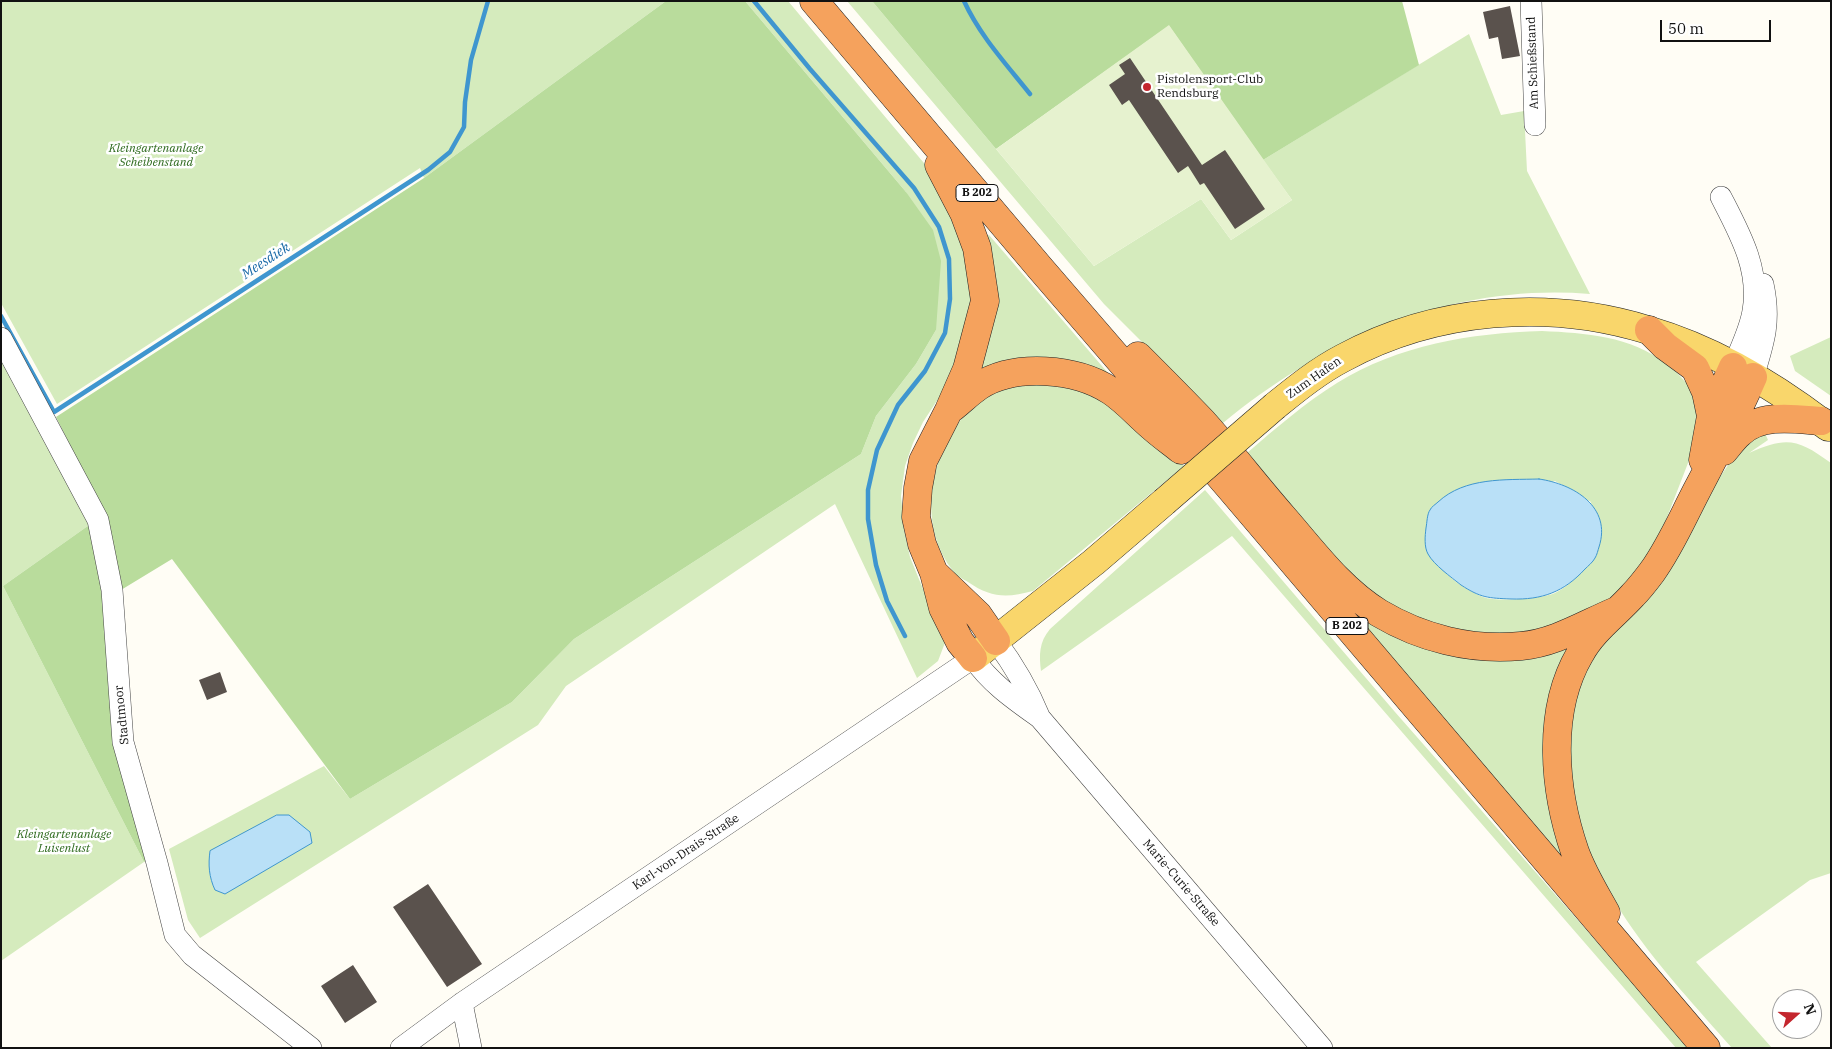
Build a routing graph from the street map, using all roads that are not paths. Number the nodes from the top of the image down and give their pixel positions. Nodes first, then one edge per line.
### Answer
1 (814, 1) edge
2 (1531, 1) edge
3 (914, 118) junction
4 (1535, 125) dead end
5 (1721, 198) dead end
6 (1046, 275) junction
7 (1649, 330) junction
8 (1, 338) edge
9 (1743, 372) junction
10 (949, 410) junction
11 (1711, 416) junction
12 (1826, 425) edge
13 (1715, 458) junction
14 (1699, 487) junction
15 (1230, 488) junction
16 (934, 573) junction
17 (1616, 612) junction
18 (996, 640) junction
19 (972, 658) junction
20 (1040, 718) junction
21 (462, 1003) junction
22 (1667, 1003) junction
23 (310, 1048) edge
24 (401, 1048) edge
25 (471, 1048) edge
26 (1322, 1048) edge
27 (1706, 1048) edge

1 - 3 highway, B 202
2 - 4 street, Am Schießstand
3 - 6 highway, B 202
3 - 10 highway
5 - 9 street
6 - 15 highway, B 202
6 - 17 highway
7 - 9 main road, Zum Hafen
7 - 11 highway
7 - 18 main road, Zum Hafen, bridge
8 - 23 street, Stadtmoor
9 - 11 highway
9 - 12 main road, Zum Hafen
9 - 13 highway
10 - 15 highway
10 - 16 highway
11 - 14 highway
12 - 13 highway
13 - 14 highway
14 - 17 highway
15 - 22 highway, B 202
16 - 18 highway
16 - 19 highway
17 - 22 highway
18 - 19 main road, Zum Hafen
18 - 20 street, Marie-Curie-Straße
19 - 20 street, Marie-Curie-Straße
19 - 21 street, Karl-von-Drais-Straße
20 - 26 street, Marie-Curie-Straße
21 - 24 street, Karl-von-Drais-Straße
21 - 25 street
22 - 27 highway, B 202

